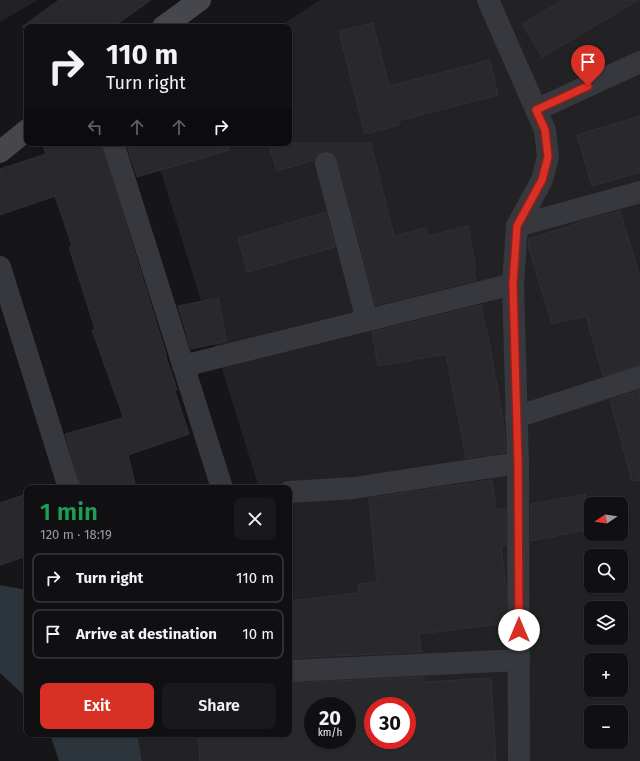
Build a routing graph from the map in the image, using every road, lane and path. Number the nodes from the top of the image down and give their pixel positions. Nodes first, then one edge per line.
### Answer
1 (200, 0) edge
2 (488, 0) edge
3 (167, 24) edge
4 (640, 62) edge
5 (536, 110) junction
6 (24, 132) edge
7 (114, 146) edge
8 (0, 152) edge
9 (326, 163) dead end
10 (640, 192) edge
11 (517, 226) junction
12 (0, 267) edge
13 (513, 284) junction
14 (367, 320) junction
15 (183, 366) junction
16 (640, 377) edge
17 (516, 418) junction
18 (518, 463) junction
19 (68, 485) edge
20 (221, 485) edge
21 (292, 492) edge
22 (519, 660) junction
23 (292, 671) edge
24 (518, 761) edge

1 - 3 street
2 - 5 street
4 - 5 street
5 - 11 street
6 - 8 street
7 - 15 street
9 - 14 street
10 - 11 street
11 - 13 street
12 - 19 street
13 - 14 street
13 - 17 street
14 - 15 street
15 - 20 street
16 - 17 street
17 - 18 street
18 - 21 street
18 - 22 street
22 - 23 street
22 - 24 street

